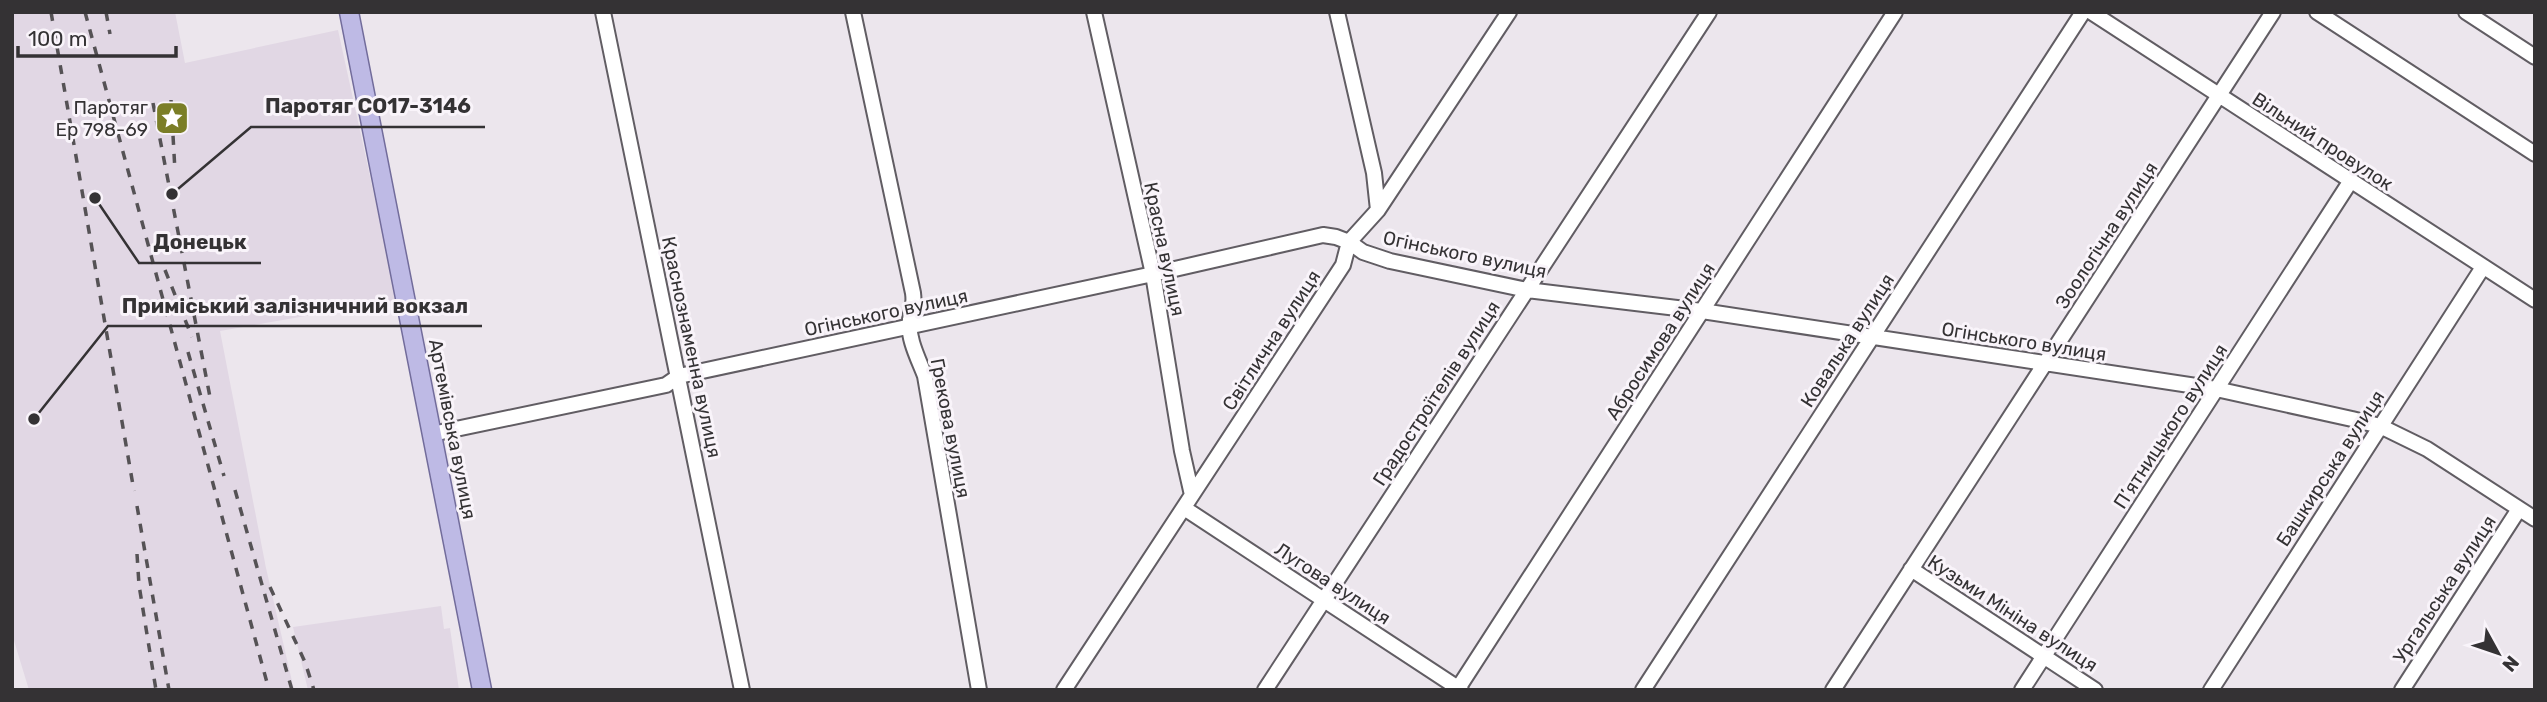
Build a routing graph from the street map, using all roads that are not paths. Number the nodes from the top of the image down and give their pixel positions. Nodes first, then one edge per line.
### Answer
1 (349, 12) edge
2 (603, 12) edge
3 (853, 12) edge
4 (1094, 12) edge
5 (1337, 12) edge
6 (1509, 12) edge
7 (1709, 12) edge
8 (1895, 12) edge
9 (2083, 12) edge
10 (2091, 12) edge
11 (2273, 12) edge
12 (2317, 12) edge
13 (2466, 12) edge
14 (2535, 57) edge
15 (2219, 95) junction
16 (2535, 154) edge
17 (2350, 182) junction
18 (1378, 210) junction
19 (1349, 242) junction
20 (2483, 267) junction
21 (1153, 274) junction
22 (1527, 290) junction
23 (2535, 300) edge
24 (1702, 311) junction
25 (910, 327) junction
26 (1872, 337) junction
27 (2045, 364) junction
28 (679, 376) junction
29 (2216, 389) junction
30 (2380, 426) junction
31 (432, 434) junction
32 (1188, 502) junction
33 (2519, 509) junction
34 (2535, 519) edge
35 (1911, 569) junction
36 (1324, 600) junction
37 (2043, 656) junction
38 (1459, 689) edge
39 (482, 690) edge
40 (742, 690) edge
41 (979, 690) edge
42 (1064, 690) edge
43 (1265, 690) edge
44 (1643, 690) edge
45 (1833, 690) edge
46 (2022, 690) edge
47 (2095, 690) edge
48 (2211, 690) edge
49 (2402, 690) edge

1 - 31 main road, Артемівська вулиця
2 - 28 street, Краснознаменна вулиця
3 - 25 street, Грекова вулиця
4 - 21 street, Красна вулиця
5 - 18 street
6 - 18 street, Світлична вулиця
7 - 22 street, Градостроїтелiв вулиця
8 - 24 street, Абросимова вулиця
9 - 26 street, Ковалька вулиця
10 - 15 street, Вільний провулок
11 - 15 street, Зоологічна вулиця
12 - 16 street
13 - 14 street
15 - 17 street, Вільний провулок
15 - 27 street, Зоологічна вулиця
17 - 20 street, Вільний провулок
17 - 29 street, П’ятницького вулиця
18 - 19 street, Світлична вулиця
19 - 21 street, Огінського вулиця
19 - 22 street, Огінського вулиця
19 - 32 street, Світлична вулиця
20 - 23 street, Вільний провулок
20 - 30 street, Башкирська вулиця
21 - 25 street, Огінського вулиця
21 - 32 street, Красна вулиця
22 - 24 street, Огінського вулиця
22 - 36 street, Градостроїтелiв вулиця
24 - 26 street, Огінського вулиця
24 - 38 street, Абросимова вулиця
25 - 28 street, Огінського вулиця
25 - 41 street, Грекова вулиця
26 - 27 street, Огінського вулиця
26 - 44 street, Ковалька вулиця
27 - 29 street, Огінського вулиця
27 - 35 street, Зоологічна вулиця
28 - 31 street, Огінського вулиця
28 - 40 street, Краснознаменна вулиця
29 - 30 street, Огінського вулиця
29 - 37 street, П’ятницького вулиця
30 - 33 street, Огінського вулиця
30 - 48 street, Башкирська вулиця
31 - 39 main road, Артемівська вулиця
32 - 36 street, Лугова вулиця
32 - 42 street, Світлична вулиця
33 - 34 street, Огінського вулиця
33 - 49 street, Ургальська вулиця
35 - 37 street, Кузьми Мініна вулиця
35 - 45 street, Зоологічна вулиця
36 - 38 street, Лугова вулиця
36 - 43 street, Градостроїтелiв вулиця
37 - 46 street, П’ятницького вулиця
37 - 47 street, Кузьми Мініна вулиця

